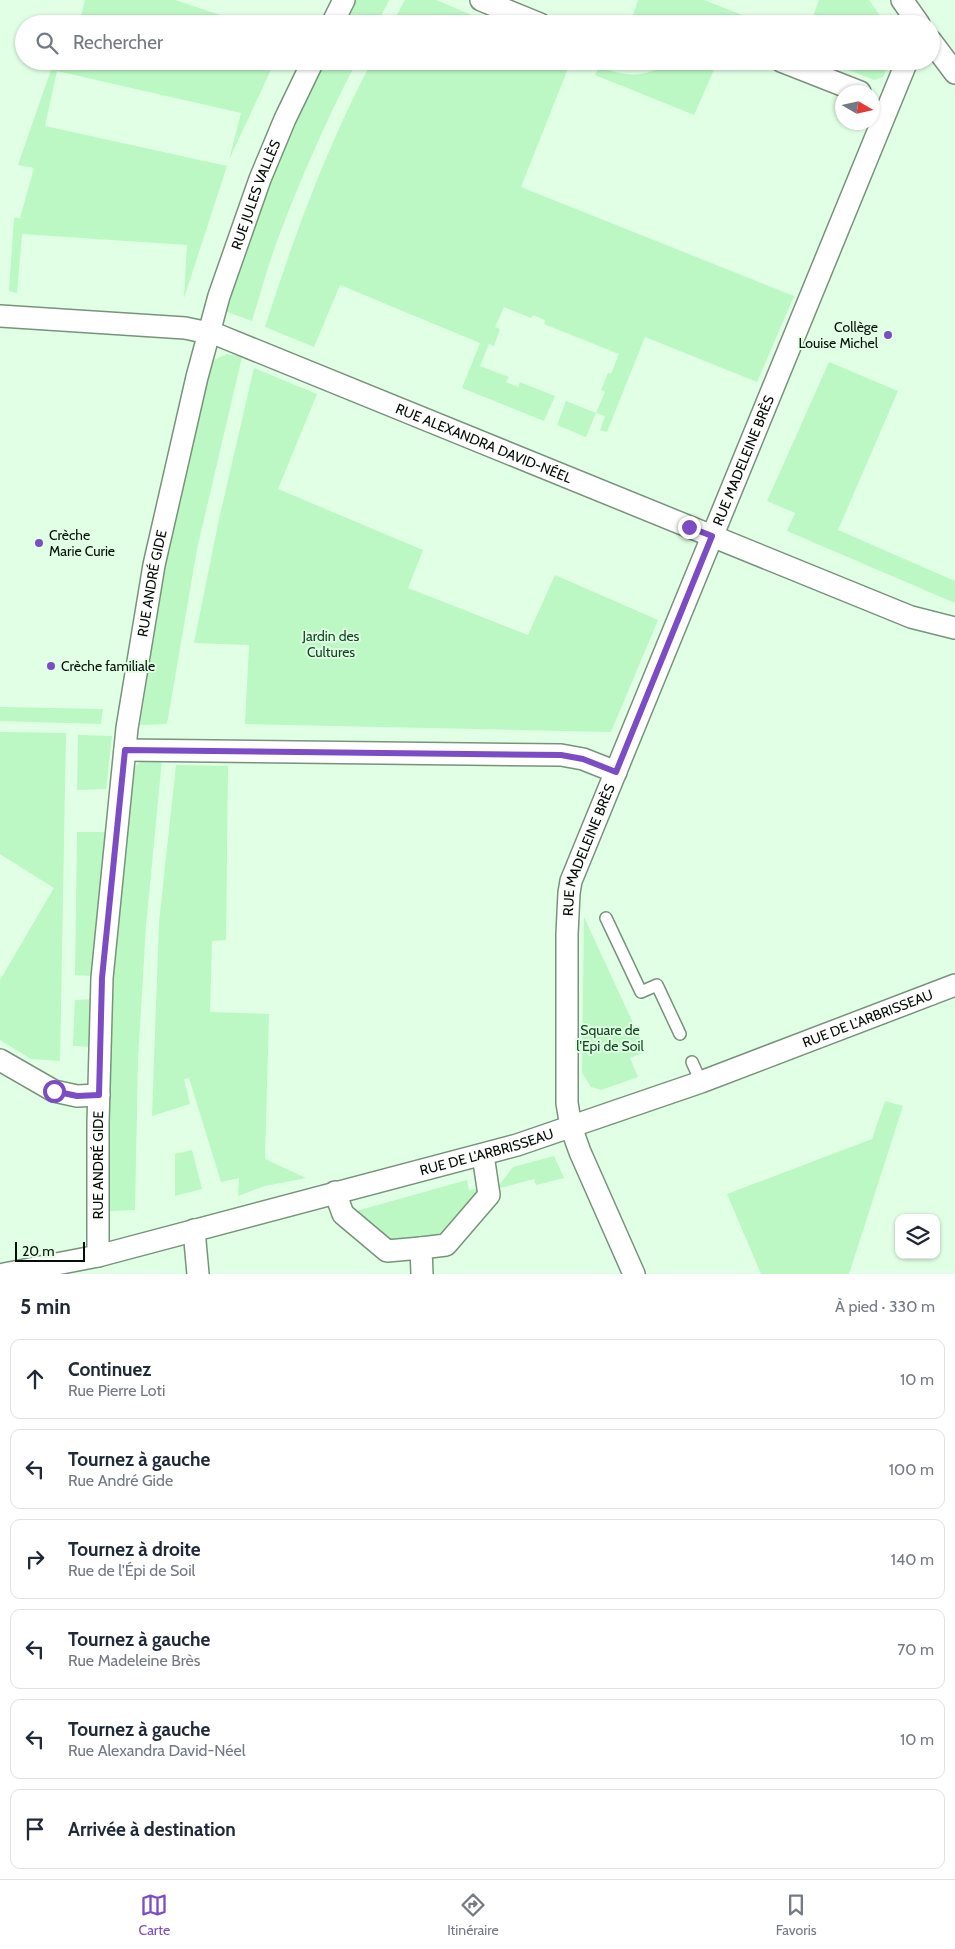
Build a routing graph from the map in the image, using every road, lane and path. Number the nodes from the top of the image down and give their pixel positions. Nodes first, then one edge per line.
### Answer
1 (344, 0) edge
2 (481, 0) edge
3 (902, 0) edge
4 (336, 15) edge
5 (518, 15) edge
6 (913, 15) edge
7 (940, 53) edge
8 (308, 70) edge
9 (804, 70) edge
10 (901, 70) edge
11 (955, 73) edge
12 (842, 85) edge
13 (881, 101) edge
14 (0, 316) edge
15 (209, 332) junction
16 (712, 536) junction
17 (955, 628) edge
18 (125, 750) junction
19 (616, 772) junction
20 (606, 918) dead end
21 (955, 985) edge
22 (680, 1034) dead end
23 (0, 1060) edge
24 (692, 1062) dead end
25 (701, 1082) junction
26 (99, 1095) junction
27 (571, 1127) junction
28 (483, 1155) junction
29 (335, 1192) junction
30 (194, 1230) junction
31 (421, 1248) junction
32 (98, 1256) junction
33 (4, 1274) edge
34 (198, 1274) edge
35 (422, 1274) edge
36 (634, 1274) edge

1 - 4 street
2 - 5 street
3 - 6 street
7 - 11 street
8 - 15 street, RUE JULES VALLÈS
9 - 12 street
10 - 13 street, RUE MADELEINE BRÈS
13 - 16 street, RUE MADELEINE BRÈS
14 - 15 street, RUE ALEXANDRA DAVID-NÉEL
15 - 16 street, RUE ALEXANDRA DAVID-NÉEL
15 - 18 street, RUE ANDRÉ GIDE
16 - 17 street, RUE ALEXANDRA DAVID-NÉEL
16 - 19 street, RUE MADELEINE BRÈS
18 - 19 street
18 - 26 street, RUE ANDRÉ GIDE
19 - 27 street, RUE MADELEINE BRÈS
20 - 22 lane
21 - 25 street, RUE DE L'ARBRISSEAU
23 - 26 street
24 - 25 lane
25 - 27 street, RUE DE L'ARBRISSEAU
26 - 32 street, RUE ANDRÉ GIDE
27 - 28 street, RUE DE L'ARBRISSEAU
27 - 36 street, RUE MADELEINE BRÈS
28 - 29 street, RUE DE L'ARBRISSEAU
28 - 31 street
29 - 30 street, RUE DE L'ARBRISSEAU
29 - 31 street
30 - 32 street, RUE DE L'ARBRISSEAU
30 - 34 street
31 - 35 street
32 - 33 street, RUE DE L'ARBRISSEAU

